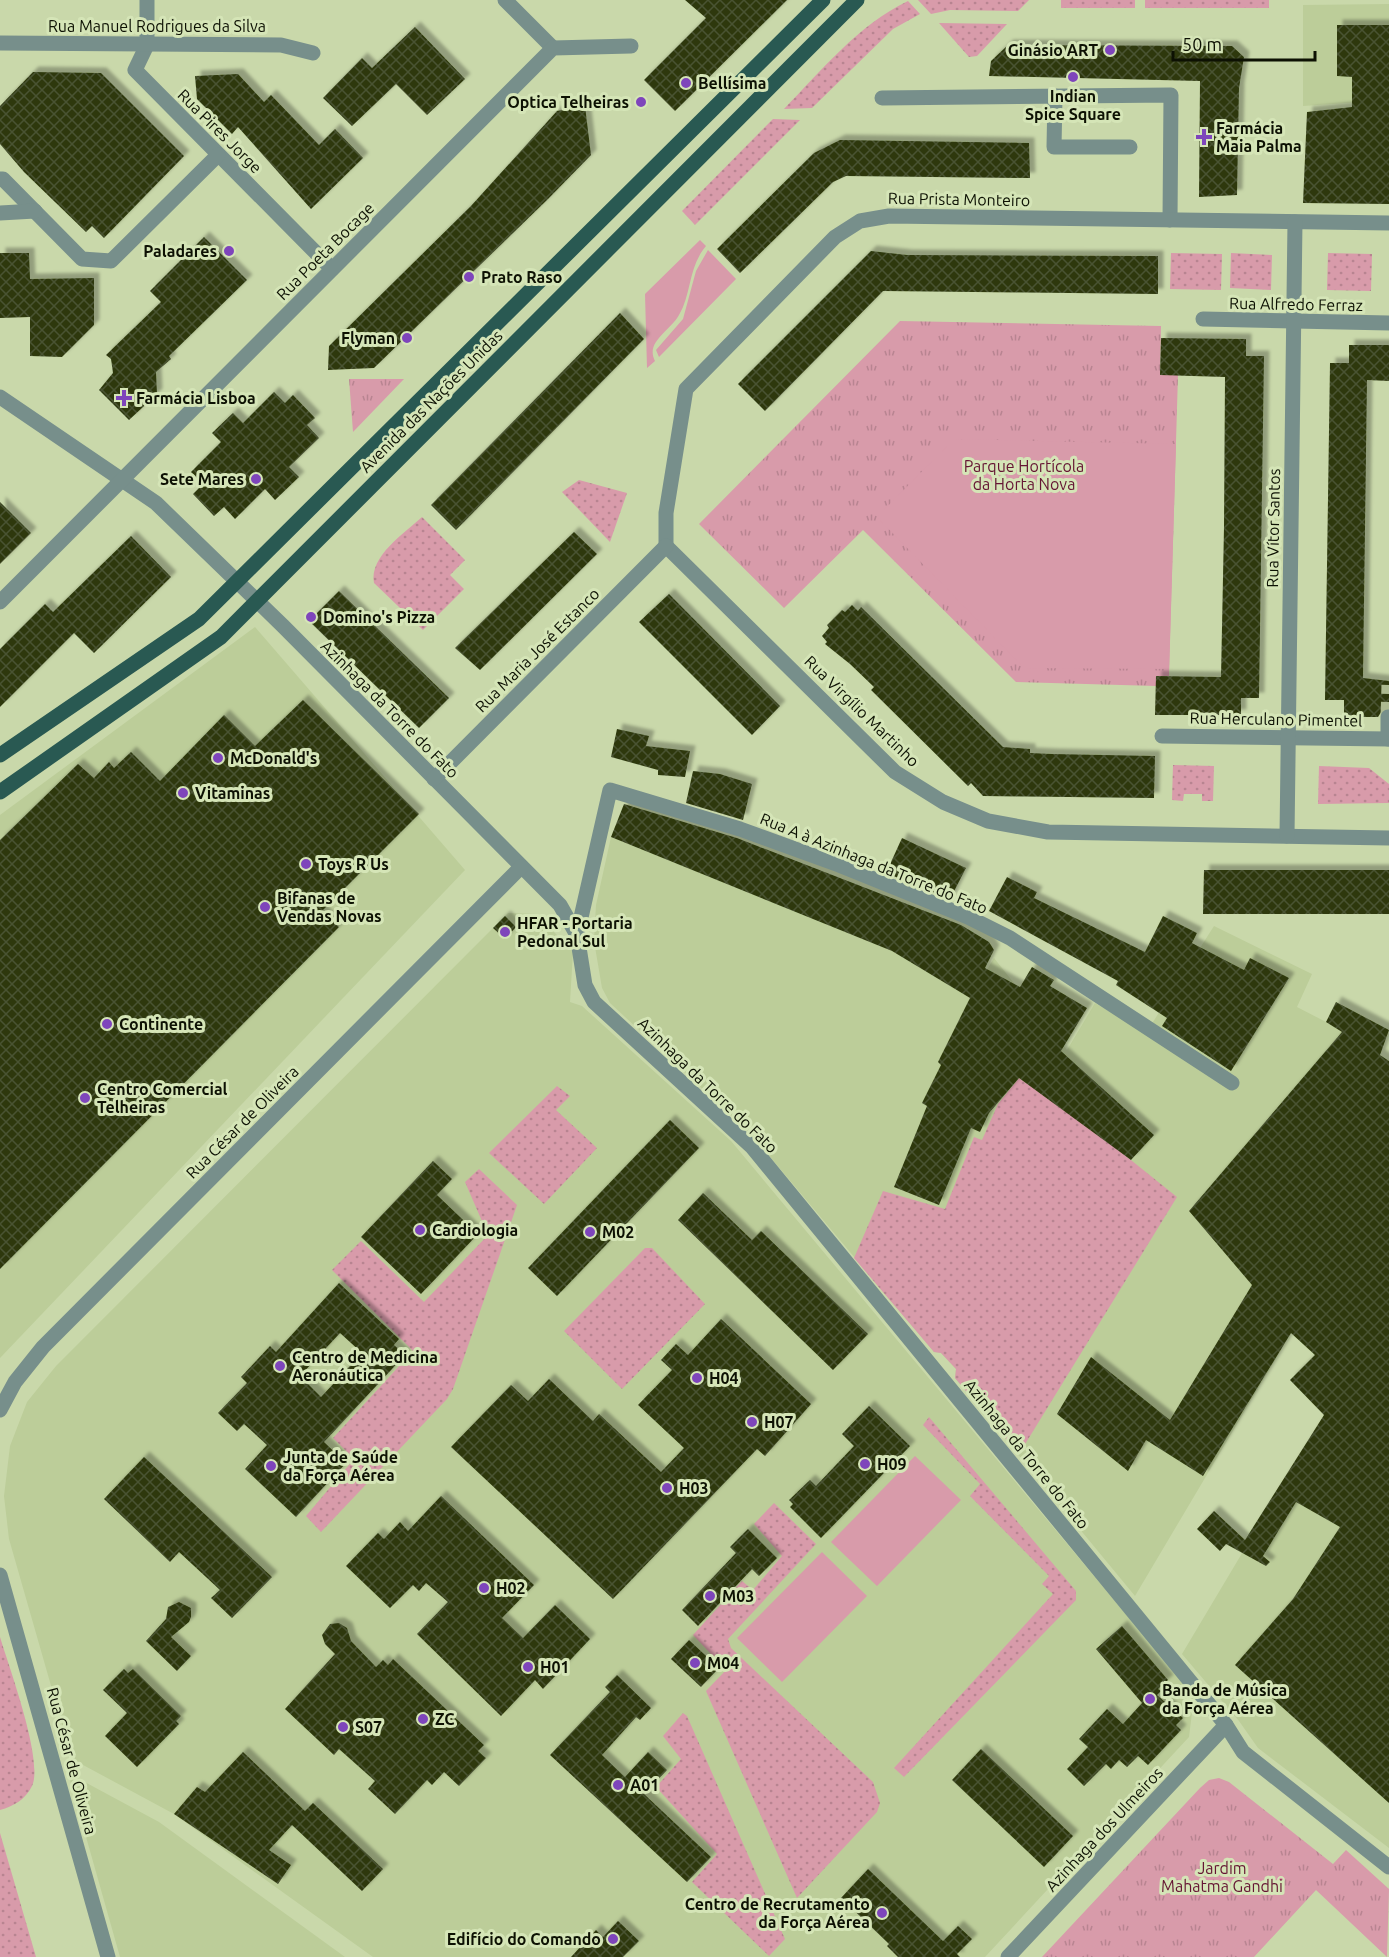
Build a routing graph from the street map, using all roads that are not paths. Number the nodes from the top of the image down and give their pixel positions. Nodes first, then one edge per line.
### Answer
1 (147, 0) edge
2 (505, 0) edge
3 (823, 0) edge
4 (857, 0) edge
5 (0, 43) edge
6 (147, 45) junction
7 (631, 46) dead end
8 (553, 48) junction
9 (313, 53) dead end
10 (1054, 96) junction
11 (882, 98) dead end
12 (1130, 147) dead end
13 (218, 155) junction
14 (0, 179) edge
15 (35, 211) junction
16 (0, 213) edge
17 (1170, 220) junction
18 (1295, 222) junction
19 (1389, 223) edge
20 (332, 269) junction
21 (1203, 320) dead end
22 (1294, 323) junction
23 (1389, 324) edge
24 (0, 397) edge
25 (125, 480) junction
26 (666, 546) junction
27 (237, 582) junction
28 (257, 601) junction
29 (0, 602) edge
30 (1388, 717) edge
31 (1162, 736) dead end
32 (1288, 737) junction
33 (1388, 738) edge
34 (0, 755) edge
35 (434, 779) junction
36 (0, 792) edge
37 (1287, 836) junction
38 (1389, 838) edge
39 (521, 867) junction
40 (577, 934) junction
41 (1232, 1083) dead end
42 (0, 1410) edge
43 (0, 1575) edge
44 (1226, 1725) junction
45 (1389, 1867) edge
46 (108, 1957) edge
47 (1008, 1957) edge

1 - 6 street, Rua Pires Jorge
2 - 8 street
3 - 27 main road, Avenida das Nações Unidas
4 - 28 main road, Avenida das Nações Unidas
5 - 6 street, Rua Manuel Rodrigues da Silva
6 - 9 street, Rua Manuel Rodrigues da Silva
6 - 13 street, Rua Pires Jorge
7 - 8 street
8 - 20 street, Rua Poeta Bocage
10 - 11 street
10 - 12 street
10 - 17 street
13 - 15 street
13 - 20 street, Rua Pires Jorge
14 - 15 street
15 - 16 street
17 - 18 street, Rua Prista Monteiro
17 - 26 street, Rua Prista Monteiro
18 - 19 street, Rua Prista Monteiro
18 - 22 street, Rua Vítor Santos
20 - 25 street, Rua Poeta Bocage
21 - 22 street, Rua Alfredo Ferraz
22 - 23 street, Rua Alfredo Ferraz
22 - 32 street, Rua Vítor Santos
24 - 25 street, Azinhaga da Torre do Fato
25 - 27 street, Azinhaga da Torre do Fato
25 - 29 street, Rua Poeta Bocage
26 - 35 street, Rua Maria José Estanco
26 - 37 street, Rua Virgílio Martinho
27 - 28 street, Azinhaga da Torre do Fato
27 - 34 main road, Avenida das Nações Unidas
28 - 35 street, Azinhaga da Torre do Fato
28 - 36 main road, Avenida das Nações Unidas
30 - 33 street
31 - 32 street, Rua Herculano Pimentel
32 - 33 street, Rua Herculano Pimentel
32 - 37 street, Rua Vítor Santos
35 - 39 street, Azinhaga da Torre do Fato
37 - 38 street, Rua Virgílio Martinho
39 - 40 street, Azinhaga da Torre do Fato
39 - 42 street, Rua César de Oliveira
40 - 41 street, Rua A à Azinhaga da Torre do Fato
40 - 44 street, Azinhaga da Torre do Fato
43 - 46 street, Rua César de Oliveira
44 - 45 street, Azinhaga da Torre do Fato
44 - 47 street, Azinhaga dos Ulmeiros

